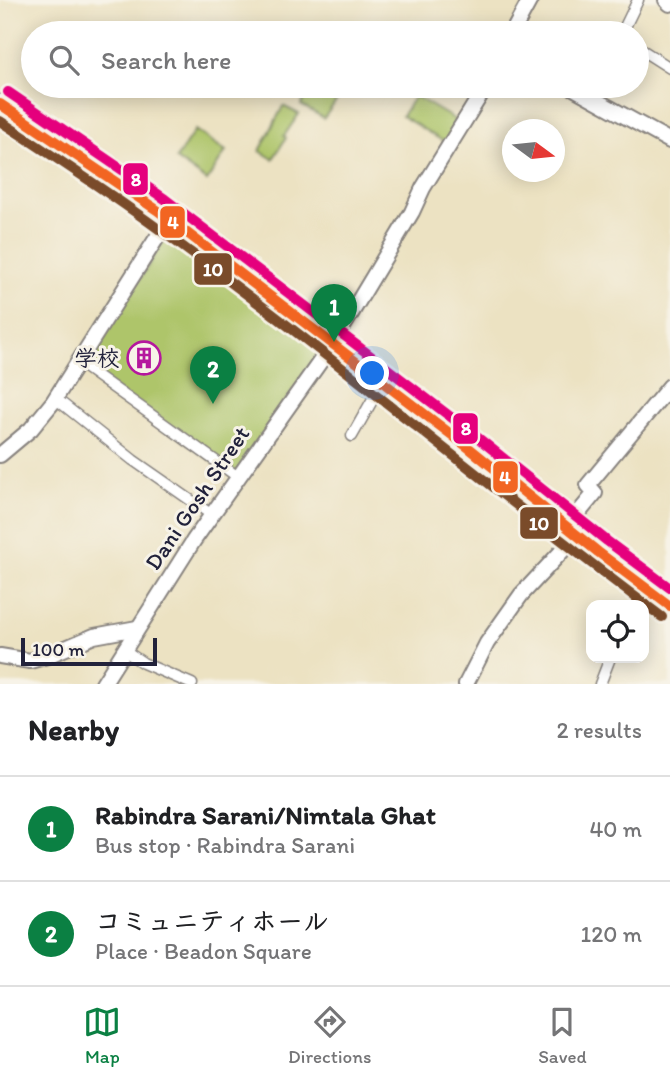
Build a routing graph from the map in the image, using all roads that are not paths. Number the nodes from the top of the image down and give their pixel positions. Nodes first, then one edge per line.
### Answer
1 (530, 0) edge
2 (638, 0) edge
3 (666, 0) edge
4 (670, 4) edge
5 (519, 21) edge
6 (628, 21) edge
7 (649, 55) edge
8 (670, 68) edge
9 (479, 98) edge
10 (592, 98) edge
11 (0, 102) edge
12 (670, 141) edge
13 (170, 217) junction
14 (334, 342) junction
15 (79, 363) junction
16 (382, 383) junction
17 (670, 386) edge
18 (55, 398) junction
19 (352, 436) dead end
20 (0, 455) edge
21 (238, 477) junction
22 (212, 515) junction
23 (572, 531) junction
24 (651, 589) junction
25 (643, 600) edge
26 (670, 602) edge
27 (137, 628) junction
28 (124, 650) junction
29 (0, 656) edge
30 (608, 663) edge
31 (103, 684) edge
32 (192, 684) edge
33 (466, 684) edge
34 (600, 684) edge

1 - 5 street
2 - 6 street
3 - 4 street
7 - 8 street
9 - 14 street, Dani Gosh Street
10 - 12 street
11 - 13 street
13 - 14 street
13 - 15 street
14 - 16 street
14 - 21 street, Dani Gosh Street
15 - 18 street
15 - 21 street
16 - 19 street
16 - 23 street
17 - 23 street
18 - 20 street
18 - 22 street
21 - 22 street, Dani Gosh Street
22 - 27 street, Dani Gosh Street
23 - 24 street
23 - 33 street
24 - 25 street
24 - 26 street
27 - 28 street, Dani Gosh Street
27 - 29 street
28 - 31 street, Dani Gosh Street
28 - 32 street
30 - 34 street

